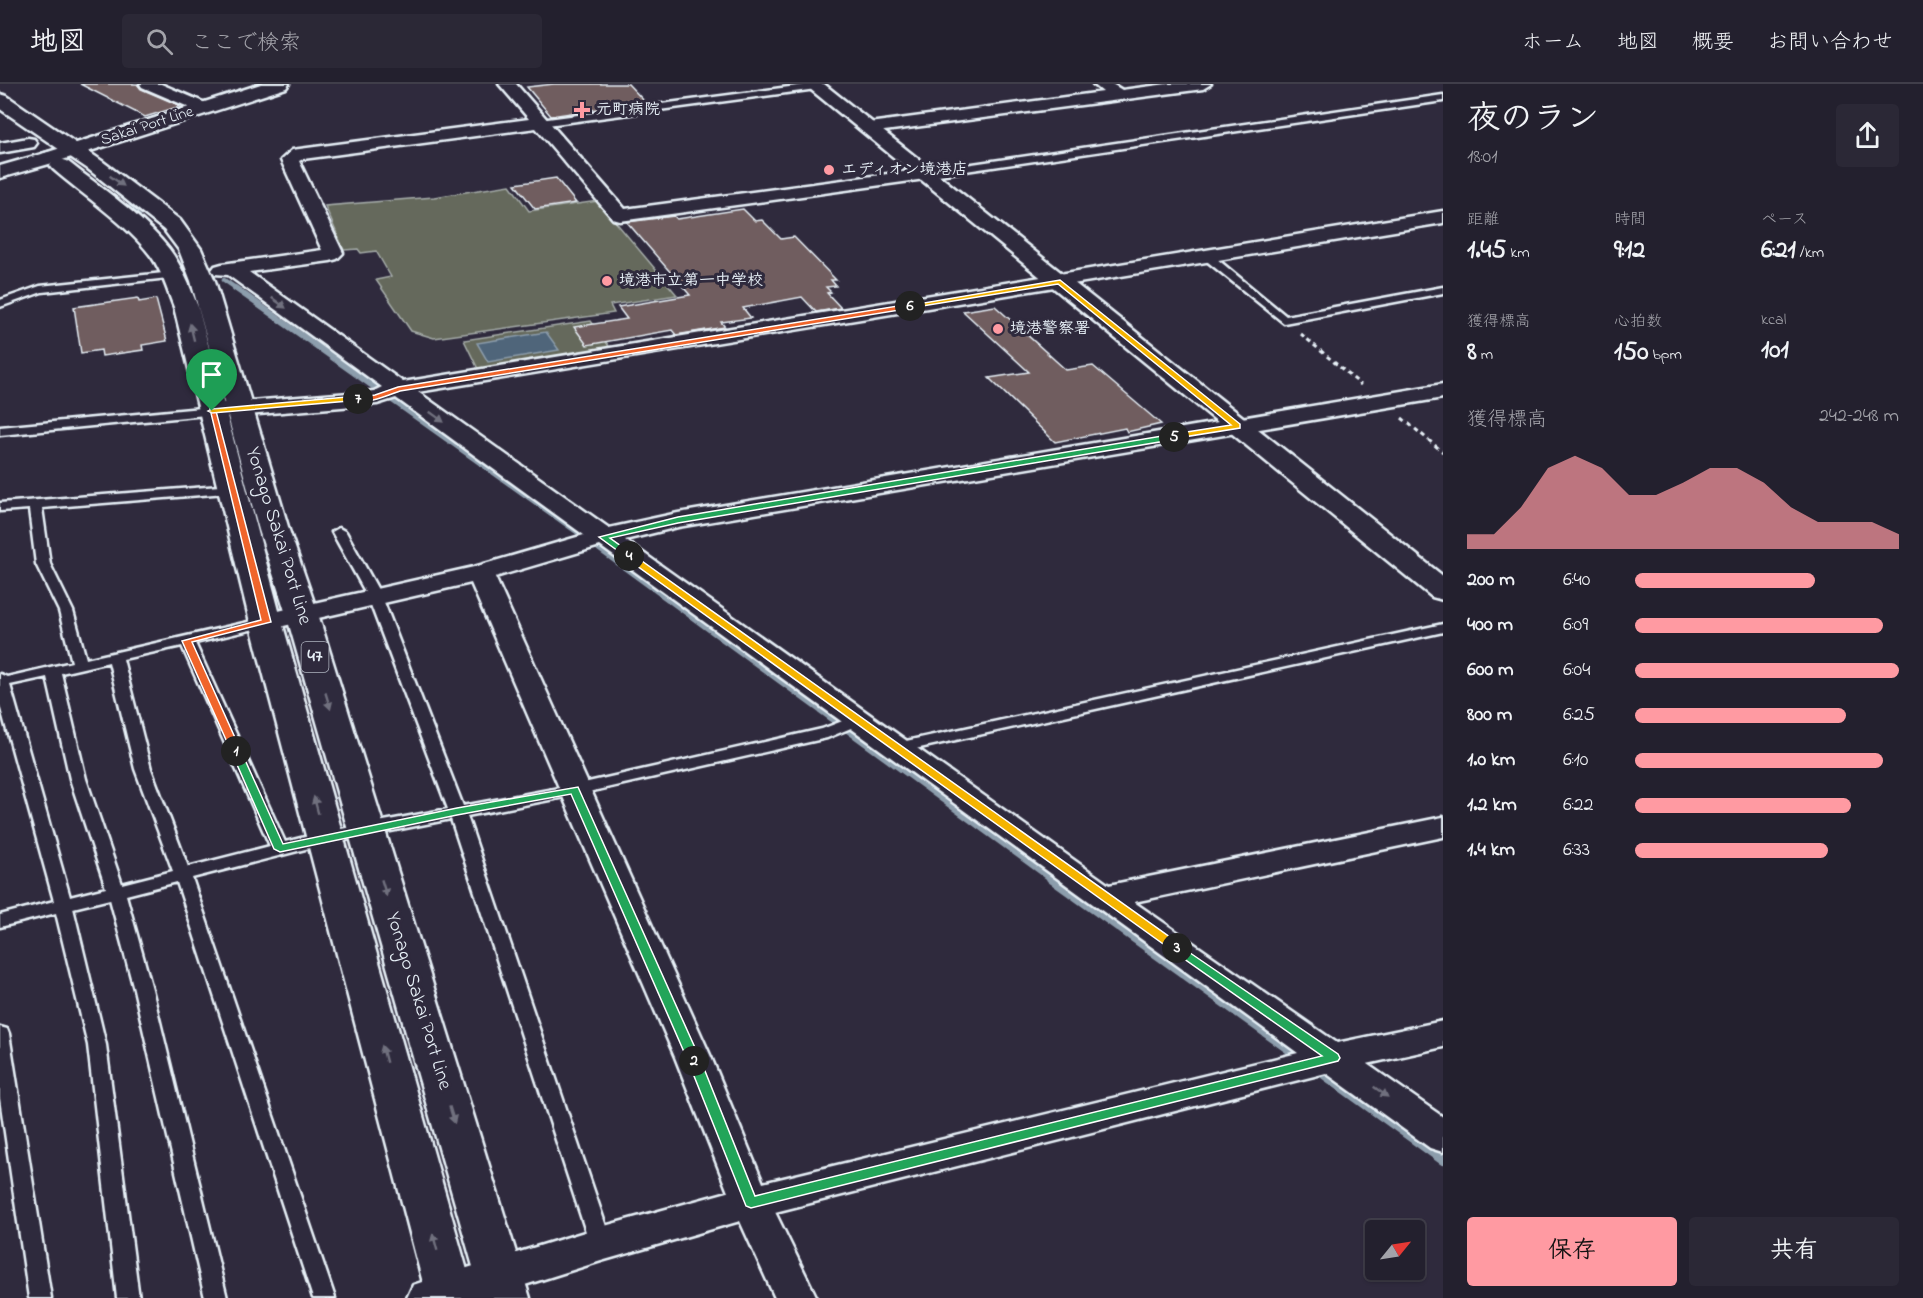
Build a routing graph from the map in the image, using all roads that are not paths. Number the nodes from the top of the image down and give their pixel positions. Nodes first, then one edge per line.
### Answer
1 (148, 84) edge
2 (280, 84) edge
3 (507, 84) edge
4 (1101, 84) edge
5 (1203, 84) edge
6 (819, 85) edge
7 (1119, 95) junction
8 (1443, 98) edge
9 (0, 100) edge
10 (204, 108) junction
11 (0, 123) edge
12 (540, 123) junction
13 (869, 128) junction
14 (37, 150) edge
15 (0, 172) edge
16 (925, 174) junction
17 (1443, 217) edge
18 (1207, 256) junction
19 (232, 269) junction
20 (187, 274) junction
21 (1060, 282) junction
22 (1443, 290) edge
23 (0, 304) edge
24 (398, 389) junction
25 (1443, 391) edge
26 (226, 410) junction
27 (1237, 426) junction
28 (0, 431) edge
29 (233, 489) junction
30 (35, 504) junction
31 (0, 507) edge
32 (339, 532) dead end
33 (603, 537) junction
34 (480, 573) junction
35 (1443, 591) edge
36 (375, 597) junction
37 (302, 614) junction
38 (266, 622) junction
39 (1443, 627) edge
40 (187, 641) junction
41 (115, 657) junction
42 (80, 665) junction
43 (53, 671) junction
44 (0, 682) edge
45 (858, 720) junction
46 (897, 748) junction
47 (575, 790) junction
48 (457, 811) junction
49 (1443, 827) edge
50 (366, 829) junction
51 (325, 838) junction
52 (280, 849) junction
53 (184, 873) junction
54 (116, 891) junction
55 (1104, 897) junction
56 (63, 904) junction
57 (0, 921) edge
58 (0, 1034) edge
59 (1443, 1034) edge
60 (1333, 1058) junction
61 (1443, 1137) edge
62 (751, 1202) junction
63 (601, 1244) junction
64 (503, 1287) edge
65 (442, 1296) edge
66 (40, 1298) edge
67 (128, 1298) edge
68 (216, 1298) edge
69 (324, 1298) edge
70 (796, 1298) edge

1 - 10 street
2 - 10 main road, Sakai Port Line
3 - 12 street
4 - 7 street
5 - 7 street
6 - 12 lane
6 - 13 main road
7 - 13 street
8 - 16 lane
9 - 14 main road, Yonago Sakai Port Line / 47
10 - 14 main road, Sakai Port Line
11 - 14 main road, Yonago Sakai Port Line / 47
12 - 16 street
12 - 19 street
13 - 16 main road
14 - 15 main road, Sakai Port Line
14 - 20 main road, Yonago Sakai Port Line / 47
16 - 21 main road
17 - 18 street
18 - 21 street
18 - 22 lane
19 - 20 street
19 -> 24 street
20 - 23 lane
20 - 26 main road, Yonago Sakai Port Line / 47
21 - 24 street
21 - 27 main road
24 - 26 street
24 -> 33 street
25 - 27 street
26 - 28 lane
26 - 29 main road, Yonago Sakai Port Line / 47
26 - 37 main road, Yonago Sakai Port Line / 47
27 - 33 street
27 - 35 main road
29 - 30 lane
29 - 38 main road, Yonago Sakai Port Line / 47
30 - 31 lane
30 - 42 lane
32 - 36 lane
33 - 34 street
33 - 45 street
34 - 36 street
34 - 47 street
36 - 37 street
36 - 48 lane
37 - 38 street
37 -> 50 main road, Yonago Sakai Port Line / 47
38 - 40 lane
51 -> 38 main road, Yonago Sakai Port Line / 47
39 - 46 lane
40 - 41 lane
40 - 52 lane
41 - 42 lane
41 - 53 lane
42 - 43 lane
43 - 44 lane
43 - 54 lane
44 - 56 lane
45 - 46 street
45 - 47 lane
46 - 55 street
47 - 48 lane
47 - 62 street
48 - 50 lane
48 - 63 lane
49 - 55 street
50 - 51 lane
50 -> 64 main road, Yonago Sakai Port Line / 47
51 - 52 lane
65 -> 51 main road, Yonago Sakai Port Line / 47
52 - 53 lane
53 - 54 lane
53 - 69 lane
54 - 56 lane
54 - 68 lane
55 - 60 street
56 - 57 lane
56 - 67 lane
58 - 66 lane
59 - 60 street
60 -> 61 street
60 - 62 street
62 - 63 street
62 - 70 street
63 - 64 street
64 - 65 street

